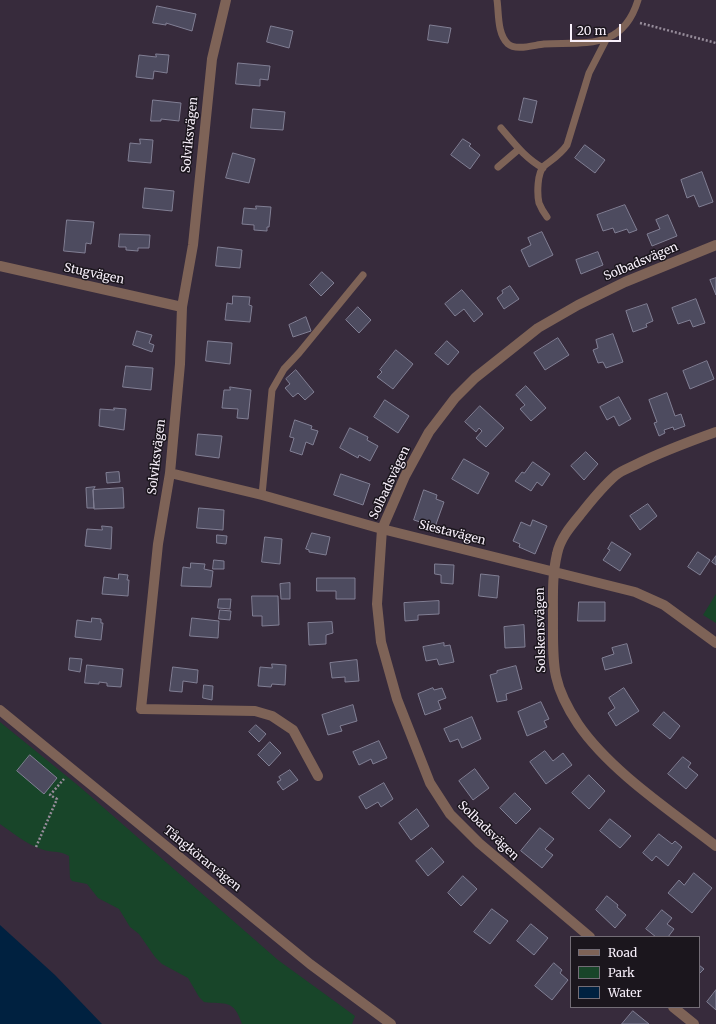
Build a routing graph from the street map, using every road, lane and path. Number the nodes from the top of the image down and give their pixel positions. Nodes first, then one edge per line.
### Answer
1 (226, 0) edge
2 (497, 0) edge
3 (638, 0) edge
4 (630, 21) junction
5 (607, 38) junction
6 (716, 43) edge
7 (501, 128) dead end
8 (519, 149) junction
9 (498, 167) dead end
10 (543, 168) junction
11 (547, 217) dead end
12 (716, 245) edge
13 (0, 266) edge
14 (363, 275) dead end
15 (182, 307) junction
16 (716, 432) edge
17 (170, 473) junction
18 (262, 495) junction
19 (382, 529) junction
20 (554, 571) junction
21 (716, 643) edge
22 (0, 710) edge
23 (72, 769) junction
24 (318, 776) dead end
25 (716, 846) edge
26 (36, 847) dead end
27 (589, 936) edge
28 (674, 1008) edge
29 (389, 1024) edge
30 (694, 1024) edge

1 - 15 street, Solviksvägen
2 - 5 lane
3 - 4 lane
4 - 5 lane
4 - 6 path
5 - 10 lane
7 - 8 lane
8 - 9 lane
8 - 10 lane
10 - 11 lane
12 - 19 street, Solbadsvägen
13 - 15 street, Stugvägen
14 - 18 lane
15 - 17 street, Solviksvägen
16 - 20 street, Solskensvägen
17 - 18 street, Siestavägen
17 - 24 street, Solviksvägen
18 - 19 street, Siestavägen
19 - 20 street, Siestavägen
19 - 27 street, Solbadsvägen
20 - 21 street, Siestavägen
20 - 25 street, Solskensvägen
22 - 23 street, Tångkörarvägen
23 - 26 path
23 - 29 street, Tångkörarvägen
28 - 30 street

